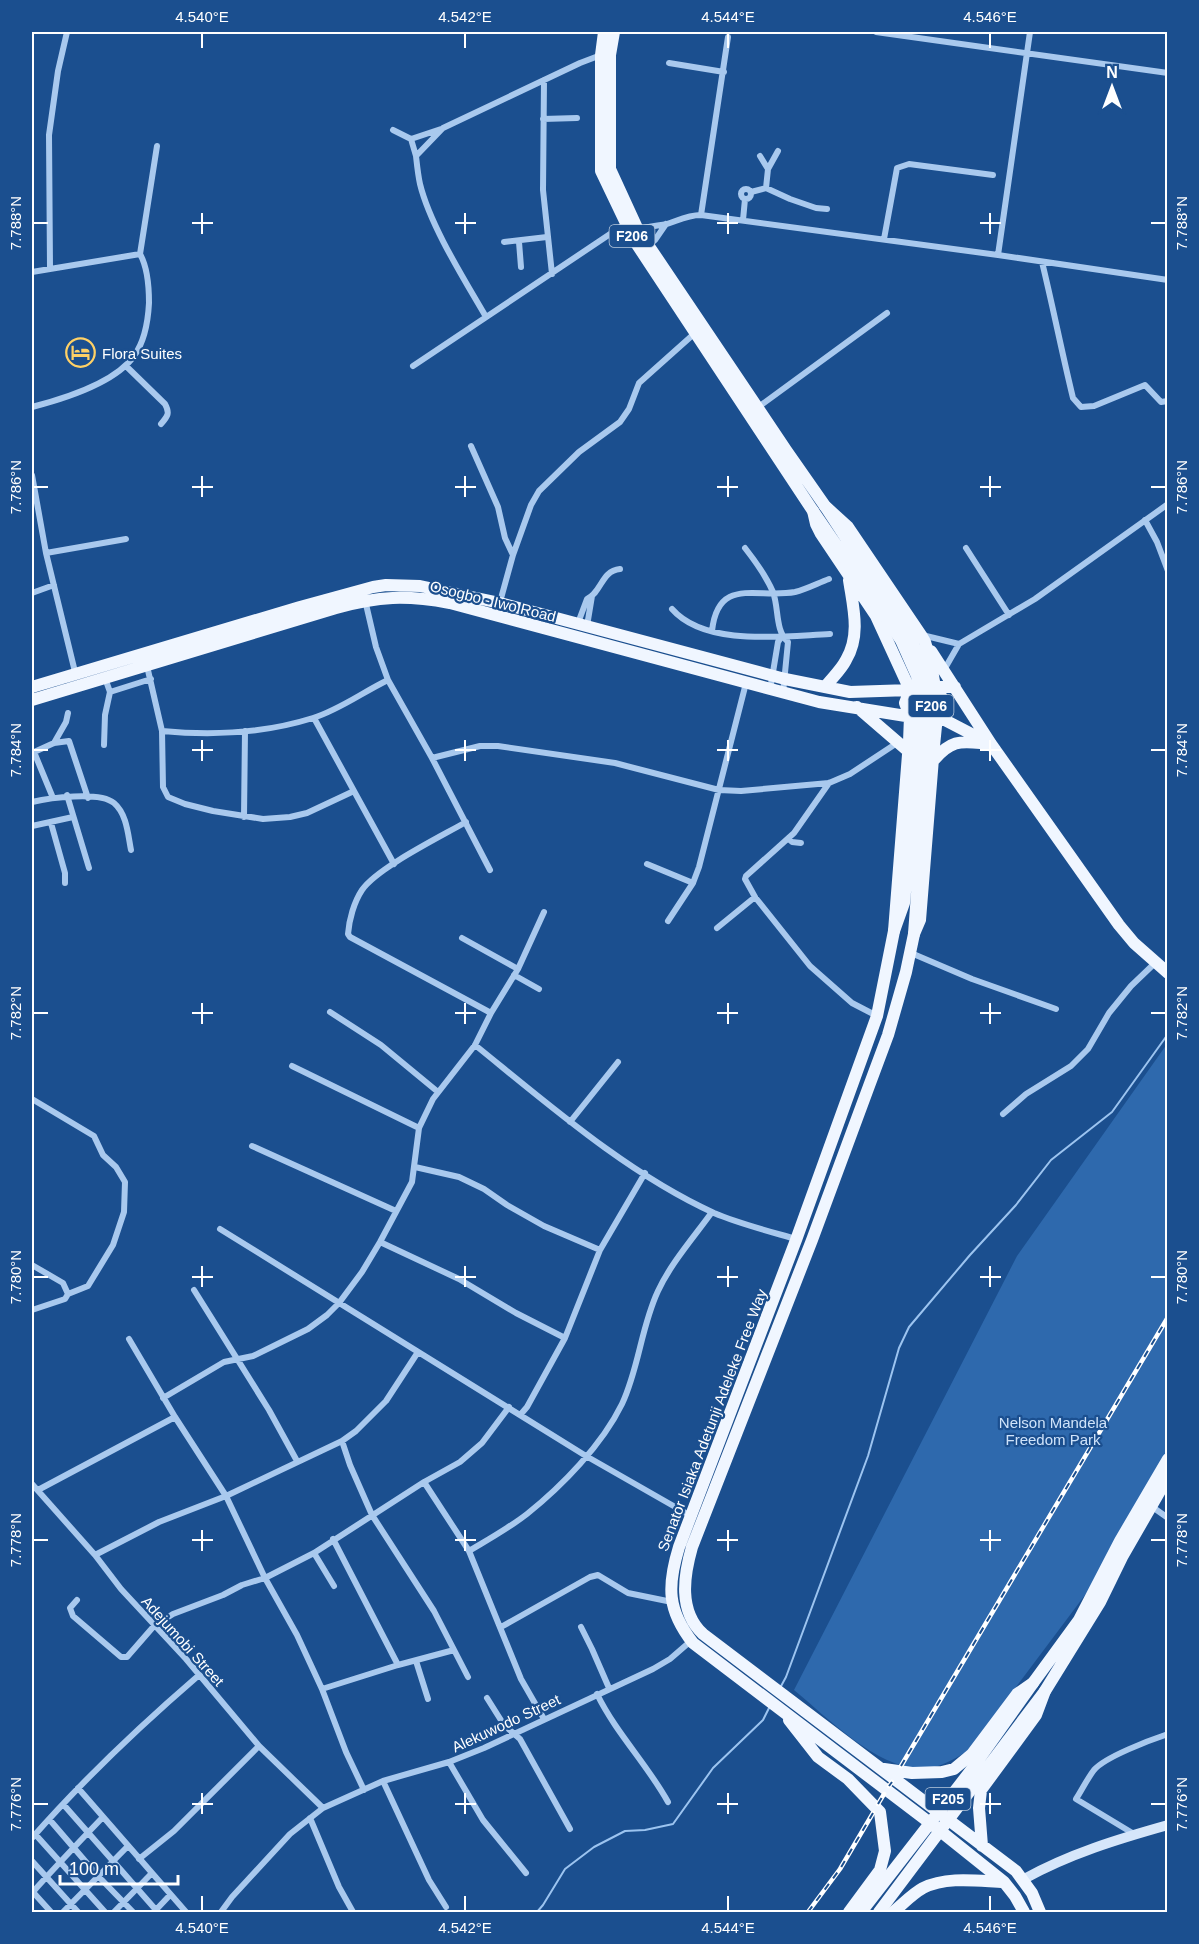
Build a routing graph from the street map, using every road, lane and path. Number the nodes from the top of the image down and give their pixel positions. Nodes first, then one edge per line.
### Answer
1 (67, 32) edge
2 (604, 32) edge
3 (614, 32) edge
4 (876, 32) edge
5 (1030, 32) edge
6 (728, 37) dead end
7 (1027, 52) junction
8 (601, 55) junction
9 (669, 63) dead end
10 (724, 72) junction
11 (1167, 73) edge
12 (544, 80) junction
13 (578, 118) dead end
14 (543, 119) junction
15 (443, 128) junction
16 (393, 130) dead end
17 (411, 139) junction
18 (157, 146) dead end
19 (778, 151) dead end
20 (416, 156) junction
21 (760, 156) dead end
22 (768, 170) junction
23 (993, 175) dead end
24 (766, 188) junction
25 (826, 209) dead end
26 (701, 215) junction
27 (743, 220) junction
28 (625, 224) junction
29 (666, 224) junction
30 (635, 233) junction
31 (547, 237) junction
32 (884, 239) junction
33 (504, 242) dead end
34 (519, 242) junction
35 (645, 248) junction
36 (140, 254) junction
37 (998, 255) junction
38 (1042, 262) junction
39 (521, 267) dead end
40 (50, 268) junction
41 (32, 272) edge
42 (552, 274) junction
43 (1167, 280) edge
44 (887, 313) dead end
45 (486, 317) junction
46 (695, 333) junction
47 (126, 366) junction
48 (413, 366) dead end
49 (1167, 401) edge
50 (32, 407) edge
51 (756, 408) junction
52 (161, 424) dead end
53 (471, 446) dead end
54 (32, 475) edge
55 (1167, 504) edge
56 (825, 506) junction
57 (813, 511) junction
58 (34, 513) edge
59 (1145, 520) junction
60 (126, 539) dead end
61 (745, 548) dead end
62 (966, 548) dead end
63 (46, 553) junction
64 (513, 555) junction
65 (620, 569) dead end
66 (1167, 571) edge
67 (848, 575) junction
68 (829, 579) dead end
69 (54, 585) junction
70 (32, 593) edge
71 (774, 594) junction
72 (365, 600) junction
73 (500, 603) junction
74 (672, 609) dead end
75 (1009, 615) junction
76 (582, 624) junction
77 (712, 631) junction
78 (830, 634) dead end
79 (782, 636) junction
80 (923, 638) junction
81 (959, 644) junction
82 (147, 666) junction
83 (944, 670) junction
84 (779, 677) junction
85 (104, 678) junction
86 (151, 679) junction
87 (77, 680) junction
88 (387, 680) junction
89 (746, 683) junction
90 (32, 687) edge
91 (825, 687) junction
92 (935, 687) junction
93 (955, 687) junction
94 (770, 690) junction
95 (910, 690) junction
96 (110, 692) junction
97 (783, 693) junction
98 (32, 700) edge
99 (857, 707) junction
100 (68, 713) dead end
101 (910, 716) junction
102 (937, 716) junction
103 (314, 718) junction
104 (162, 731) junction
105 (245, 731) junction
106 (54, 743) junction
107 (991, 744) junction
108 (104, 745) dead end
109 (905, 745) junction
110 (934, 746) junction
111 (33, 753) edge
112 (432, 758) junction
113 (933, 760) junction
114 (829, 783) junction
115 (719, 790) junction
116 (354, 791) junction
117 (67, 795) junction
118 (52, 798) junction
119 (88, 798) junction
120 (32, 802) edge
121 (72, 817) junction
122 (244, 817) junction
123 (466, 822) junction
124 (51, 823) junction
125 (32, 826) edge
126 (131, 850) dead end
127 (394, 864) junction
128 (647, 864) dead end
129 (89, 868) dead end
130 (490, 870) dead end
131 (65, 883) dead end
132 (693, 883) junction
133 (755, 897) junction
134 (544, 912) dead end
135 (668, 921) dead end
136 (717, 928) dead end
137 (894, 931) junction
138 (914, 934) junction
139 (462, 938) dead end
140 (911, 953) junction
141 (1155, 963) junction
142 (516, 972) junction
143 (1167, 973) edge
144 (539, 989) dead end
145 (1056, 1009) dead end
146 (330, 1012) dead end
147 (491, 1012) junction
148 (877, 1016) junction
149 (475, 1045) junction
150 (618, 1062) dead end
151 (292, 1066) dead end
152 (438, 1092) junction
153 (32, 1099) edge
154 (1003, 1114) dead end
155 (570, 1122) junction
156 (418, 1128) junction
157 (832, 1142) junction
158 (252, 1146) dead end
159 (846, 1146) junction
160 (415, 1167) junction
161 (645, 1173) junction
162 (396, 1211) junction
163 (712, 1212) junction
164 (220, 1229) dead end
165 (796, 1240) junction
166 (380, 1242) junction
167 (600, 1250) junction
168 (32, 1265) edge
169 (194, 1290) dead end
170 (68, 1294) junction
171 (339, 1303) junction
172 (32, 1310) edge
173 (565, 1338) junction
174 (129, 1339) dead end
175 (418, 1352) junction
176 (237, 1358) junction
177 (163, 1398) junction
178 (509, 1407) junction
179 (521, 1414) junction
180 (175, 1417) junction
181 (342, 1441) junction
182 (586, 1456) junction
183 (1167, 1459) edge
184 (297, 1461) junction
185 (1167, 1477) edge
186 (424, 1482) junction
187 (32, 1484) edge
188 (38, 1490) junction
189 (226, 1496) junction
190 (1151, 1506) junction
191 (372, 1515) junction
192 (696, 1518) junction
193 (1167, 1518) edge
194 (333, 1539) junction
195 (469, 1551) junction
196 (315, 1553) junction
197 (95, 1555) junction
198 (265, 1578) junction
199 (334, 1586) dead end
200 (77, 1600) dead end
201 (672, 1602) junction
202 (154, 1626) junction
203 (501, 1627) junction
204 (581, 1628) dead end
205 (695, 1636) junction
206 (454, 1650) junction
207 (416, 1661) junction
208 (398, 1665) junction
209 (198, 1676) junction
210 (468, 1677) dead end
211 (1033, 1683) junction
212 (609, 1688) junction
213 (322, 1689) junction
214 (1045, 1691) junction
215 (597, 1694) junction
216 (488, 1698) dead end
217 (428, 1699) dead end
218 (781, 1710) junction
219 (544, 1719) junction
220 (512, 1734) junction
221 (1167, 1734) edge
222 (260, 1746) junction
223 (449, 1762) junction
224 (884, 1769) junction
225 (383, 1781) junction
226 (78, 1788) junction
227 (364, 1790) junction
228 (668, 1802) dead end
229 (63, 1804) junction
230 (323, 1808) junction
231 (103, 1817) junction
232 (310, 1818) junction
233 (49, 1819) junction
234 (1167, 1825) edge
235 (570, 1829) dead end
236 (87, 1833) junction
237 (1135, 1834) junction
238 (33, 1836) edge
239 (982, 1846) junction
240 (127, 1847) junction
241 (74, 1848) junction
242 (139, 1859) junction
243 (32, 1861) edge
244 (59, 1861) junction
245 (112, 1861) junction
246 (526, 1873) dead end
247 (151, 1874) junction
248 (46, 1875) junction
249 (98, 1876) junction
250 (1024, 1879) junction
251 (1004, 1882) junction
252 (136, 1888) junction
253 (84, 1890) junction
254 (32, 1892) edge
255 (170, 1895) junction
256 (122, 1902) junction
257 (71, 1904) junction
258 (446, 1907) dead end
259 (154, 1911) edge
260 (51, 1912) edge
261 (63, 1912) edge
262 (78, 1912) edge
263 (105, 1912) edge
264 (114, 1912) edge
265 (133, 1912) edge
266 (186, 1912) edge
267 (221, 1912) edge
268 (353, 1912) edge
269 (849, 1912) edge
270 (861, 1912) edge
271 (879, 1912) edge
272 (893, 1912) edge
273 (1024, 1912) edge
274 (1040, 1912) edge

1 - 40 street
2 - 8 main road, F206
3 - 30 main road, F206
4 - 7 street
5 - 7 street
6 - 10 street
7 - 11 street
7 - 37 street
8 - 12 street
8 - 28 main road, F206
9 - 10 street
10 - 26 street
12 - 14 street
12 - 15 street
13 - 14 street
14 - 31 street
15 - 17 street
15 - 20 street
16 - 17 street
17 - 20 street
18 - 36 street
19 - 22 street
20 - 45 street
21 - 22 street
22 - 24 street
23 - 32 street
24 - 25 street
24 - 27 street
26 - 27 street
26 - 29 street
27 - 32 street
28 - 30 main road, F206
28 - 42 street
29 - 30 street
29 - 35 street
30 - 35 main road, F206
31 - 34 street
31 - 42 street
32 - 37 street
33 - 34 street
34 - 39 street
35 - 46 main road, F206
35 - 51 main road, F206
36 - 40 street
36 - 47 street
37 - 38 street
38 - 43 street
38 - 49 street
40 - 41 street
42 - 45 street
44 - 51 street
45 - 48 street
46 - 57 main road, F206
46 - 64 street
47 - 50 street
47 - 52 street
51 - 56 main road, F206
53 - 64 street
54 - 58 street
55 - 59 street
56 - 80 main road
56 - 138 main road, F206, bridge
57 - 67 main road
57 - 137 main road, F206, bridge
58 - 63 street
59 - 66 street
59 - 75 street
60 - 63 street
61 - 71 street
62 - 75 street
63 - 69 street
64 - 73 street
65 - 76 street
67 - 91 main road
67 - 95 main road
68 - 71 street
69 - 70 street
69 - 87 street
71 - 77 street
71 - 79 street
72 - 82 main road, Osogbo - Iwo Road
72 - 88 street
72 - 89 main road, Osogbo - Iwo Road
73 - 76 main road, Osogbo - Iwo Road
73 - 87 main road, Osogbo - Iwo Road
74 - 77 street
75 - 81 street
76 - 84 main road, Osogbo - Iwo Road
77 - 79 street
78 - 79 street
79 - 84 street
79 - 84 street
80 - 81 street
80 - 83 main road, F206
80 - 92 main road
81 - 83 street
82 - 85 main road, Osogbo - Iwo Road
82 - 86 street
83 - 92 street
83 - 93 main road, F206
84 - 91 main road, Osogbo - Iwo Road
84 - 94 street
84 - 97 street
85 - 87 main road, Osogbo - Iwo Road
85 - 96 street
86 - 96 street
86 - 104 street
87 - 90 main road, Osogbo - Iwo Road
87 - 98 main road, Osogbo - Iwo Road
88 - 103 street
88 - 112 street
89 - 94 main road, Osogbo - Iwo Road
89 - 115 street
91 - 95 main road, Osogbo - Iwo Road
92 - 93 main road
92 - 95 main road
92 - 102 main road
93 - 107 main road, F206
94 - 97 main road, Osogbo - Iwo Road
95 - 101 main road
96 - 108 street
97 - 99 main road, Osogbo - Iwo Road
99 - 101 main road, Osogbo - Iwo Road
99 - 109 main road
100 - 106 street
101 - 102 main road
101 - 109 main road
102 - 107 main road
102 - 110 main road
103 - 105 street
103 - 116 street
104 - 105 street
104 - 122 street
105 - 122 street
106 - 111 street
106 - 119 street
107 - 113 main road
107 - 141 main road, F206
109 - 110 main road
109 - 114 street
109 - 137 main road
110 - 113 main road
111 - 118 street
112 - 115 street
112 - 123 street
113 - 138 main road
114 - 115 street
114 - 133 street
115 - 132 street
116 - 122 street
116 - 127 street
117 - 118 street
117 - 119 street
117 - 121 street
118 - 120 street
119 - 126 street
121 - 124 street
121 - 129 street
123 - 127 street
123 - 130 street
124 - 125 street
124 - 131 street
127 - 147 street
128 - 132 street
132 - 135 street
133 - 136 street
133 - 148 street
134 - 142 street
137 - 148 main road, Senator Isiaka Adetunji Adeleke Free Way
138 - 140 main road, Senator Isiaka Adetunji Adeleke Free Way
139 - 142 street
140 - 145 street
140 - 159 main road, Senator Isiaka Adetunji Adeleke Free Way
141 - 143 main road, F206
141 - 154 street
142 - 144 street
142 - 147 street
146 - 152 street
147 - 149 street
148 - 157 main road, Senator Isiaka Adetunji Adeleke Free Way
149 - 152 street
149 - 155 street
150 - 155 street
151 - 156 street
152 - 156 street
153 - 170 street
155 - 161 street
156 - 160 street
157 - 159 main road
157 - 165 main road, Senator Isiaka Adetunji Adeleke Free Way
158 - 162 street
159 - 192 main road, Senator Isiaka Adetunji Adeleke Free Way
160 - 162 street
160 - 167 street
161 - 163 street
161 - 167 street
162 - 166 street
163 - 165 street
163 - 182 street
164 - 171 street
165 - 192 main road, Senator Isiaka Adetunji Adeleke Free Way
166 - 171 street
166 - 173 street
167 - 173 street
168 - 170 street
169 - 176 street
170 - 172 street
171 - 175 street
171 - 176 street
173 - 179 street
174 - 177 street
175 - 178 street
175 - 181 street
176 - 177 street
176 - 184 street
177 - 180 street
178 - 179 street
178 - 186 street
179 - 182 street
180 - 188 street
180 - 189 street
181 - 184 street
181 - 191 street
182 - 192 street
182 - 195 street
183 - 211 main road
184 - 189 street
185 - 190 main road, F205
186 - 191 street
186 - 195 street
187 - 188 street, Adejumobi Street
188 - 197 street, Adejumobi Street
189 - 197 street
189 - 198 street
190 - 193 street
190 - 214 main road, F205
191 - 194 street
191 - 206 street
192 - 201 main road, Senator Isiaka Adetunji Adeleke Free Way
192 - 205 main road, Senator Isiaka Adetunji Adeleke Free Way
194 - 196 street
194 - 208 street
195 - 203 street
196 - 198 street
196 - 199 street
197 - 202 street, Adejumobi Street
198 - 202 street
198 - 213 street
200 - 202 street
201 - 203 street
201 - 205 main road, Senator Isiaka Adetunji Adeleke Free Way
202 - 209 street, Adejumobi Street
203 - 219 street
204 - 212 street
205 - 212 street, Alekuwodo Street
205 - 218 main road, Senator Isiaka Adetunji Adeleke Free Way
205 - 224 main road, Senator Isiaka Adetunji Adeleke Free Way
206 - 207 street
206 - 210 street
207 - 208 street
207 - 217 street
208 - 213 street
209 - 222 street, Adejumobi Street
209 - 226 street
211 - 224 main road
211 - 270 main road, F205, bridge
212 - 215 street, Alekuwodo Street
213 - 227 street
214 - 239 main road
214 - 271 main road, F205, bridge
215 - 219 street, Alekuwodo Street
215 - 228 street
216 - 220 street
218 - 251 main road, Senator Isiaka Adetunji Adeleke Free Way
218 - 269 main road
219 - 220 street, Alekuwodo Street
220 - 223 street, Alekuwodo Street
220 - 235 street
221 - 237 street
222 - 230 street, Adejumobi Street
222 - 242 street
223 - 225 street, Alekuwodo Street
223 - 246 street
224 - 239 main road, Senator Isiaka Adetunji Adeleke Free Way
225 - 227 street, Alekuwodo Street
225 - 258 street
226 - 229 street
226 - 231 street
227 - 230 street, Alekuwodo Street
229 - 233 street
229 - 236 street
230 - 232 street, Alekuwodo Street
231 - 236 street
231 - 240 street
232 - 267 street, Alekuwodo Street
232 - 268 street
233 - 238 street
233 - 241 street
234 - 237 street
236 - 241 street
236 - 245 street
237 - 250 street
238 - 244 street
239 - 250 main road, Senator Isiaka Adetunji Adeleke Free Way
240 - 242 street
240 - 245 street
241 - 244 street
241 - 249 street
242 - 247 street
243 - 248 street
244 - 248 street
244 - 253 street
245 - 249 street
245 - 252 street
247 - 252 street
247 - 255 street
248 - 254 street
248 - 257 street
249 - 253 street
249 - 256 street
250 - 274 main road
251 - 272 main road
251 - 273 main road, Senator Isiaka Adetunji Adeleke Free Way
252 - 256 street
252 - 259 street
253 - 257 street
253 - 263 street
254 - 260 street
255 - 259 street
255 - 266 street
256 - 264 street
256 - 265 street
257 - 261 street
257 - 262 street

